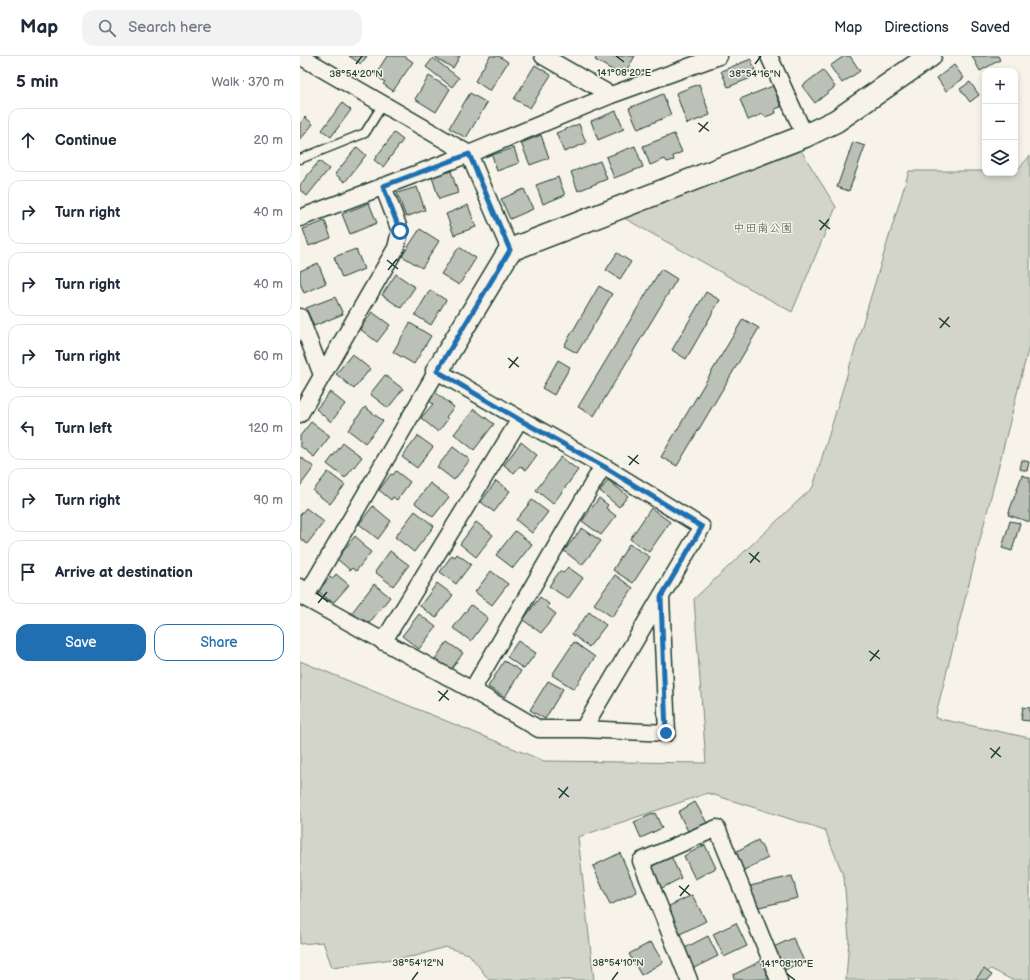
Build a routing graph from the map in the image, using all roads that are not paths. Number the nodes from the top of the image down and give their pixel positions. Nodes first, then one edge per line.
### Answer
1 (300, 56) edge
2 (543, 56) edge
3 (720, 56) edge
4 (769, 56) edge
5 (930, 56) edge
6 (611, 95) junction
7 (383, 104) junction
8 (805, 136) junction
9 (469, 154) junction
10 (300, 159) edge
11 (383, 186) junction
12 (300, 218) edge
13 (510, 250) junction
14 (300, 316) edge
15 (437, 371) junction
16 (322, 375) junction
17 (300, 414) edge
18 (520, 420) junction
19 (603, 466) junction
20 (302, 592) edge
21 (661, 597) junction
22 (383, 642) junction
23 (472, 690) junction
24 (583, 729) junction
25 (689, 980) edge
26 (779, 980) edge

1 - 7 street
2 - 6 street
3 - 6 street
4 - 8 street
5 - 8 street
6 - 9 street
7 - 9 street
7 - 10 lane
8 - 13 street
9 - 11 street
9 - 13 street
11 - 12 street
11 - 16 street
13 - 15 street
14 - 16 street
15 - 18 street
15 - 20 street
16 - 17 street
18 - 19 street
18 - 22 street
19 - 21 street
19 - 23 street
20 - 22 street
21 - 24 street
21 - 24 street
22 - 23 street
23 - 24 street
25 - 26 street

